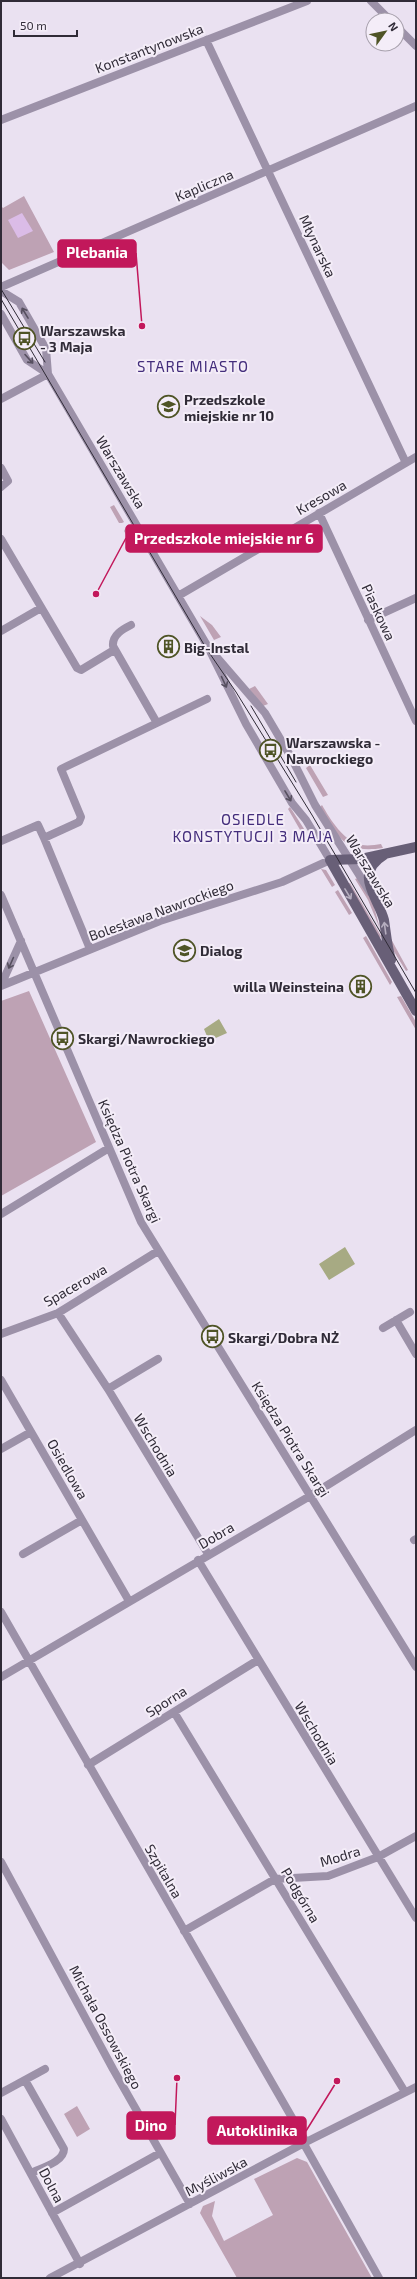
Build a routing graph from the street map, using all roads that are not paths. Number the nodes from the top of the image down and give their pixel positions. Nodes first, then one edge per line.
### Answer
1 (307, 1) edge
2 (372, 1) edge
3 (382, 12) edge
4 (405, 35) edge
5 (206, 40) junction
6 (416, 46) edge
7 (416, 106) edge
8 (1, 120) edge
9 (268, 171) junction
10 (1, 287) edge
11 (1, 291) edge
12 (1, 314) edge
13 (48, 374) junction
14 (1, 399) edge
15 (416, 457) edge
16 (406, 463) junction
17 (1, 468) edge
18 (1, 487) edge
19 (319, 513) junction
20 (1, 539) edge
21 (178, 596) junction
22 (416, 598) edge
23 (42, 608) junction
24 (368, 620) junction
25 (132, 625) dead end
26 (1, 630) edge
27 (208, 647) junction
28 (114, 650) junction
29 (207, 699) dead end
30 (416, 721) edge
31 (157, 723) junction
32 (44, 838) junction
33 (1, 841) edge
34 (416, 847) edge
35 (387, 853) junction
36 (330, 860) junction
37 (349, 860) junction
38 (372, 894) junction
39 (1, 895) edge
40 (21, 941) junction
41 (90, 949) junction
42 (34, 972) junction
43 (397, 979) junction
44 (1, 986) edge
45 (416, 1011) edge
46 (109, 1148) junction
47 (1, 1214) edge
48 (158, 1251) junction
49 (410, 1312) dead end
50 (58, 1313) junction
51 (396, 1320) junction
52 (383, 1328) dead end
53 (1, 1334) edge
54 (416, 1354) edge
55 (158, 1359) dead end
56 (1, 1380) edge
57 (108, 1389) junction
58 (416, 1430) edge
59 (30, 1432) junction
60 (1, 1448) edge
61 (310, 1496) junction
62 (82, 1520) junction
63 (23, 1554) dead end
64 (208, 1554) junction
65 (198, 1560) junction
66 (129, 1601) junction
67 (1, 1612) edge
68 (258, 1660) junction
69 (29, 1661) junction
70 (416, 1667) edge
71 (1, 1677) edge
72 (174, 1712) junction
73 (88, 1765) junction
74 (416, 1836) edge
75 (378, 1858) junction
76 (1, 1862) edge
77 (276, 1879) junction
78 (416, 1918) edge
79 (184, 1931) junction
80 (45, 2069) dead end
81 (26, 2080) junction
82 (416, 2087) edge
83 (405, 2092) junction
84 (1, 2093) edge
85 (1, 2119) edge
86 (4, 2132) edge
87 (305, 2143) junction
88 (160, 2153) junction
89 (31, 2174) junction
90 (190, 2204) junction
91 (52, 2212) junction
92 (80, 2264) junction
93 (50, 2278) edge
94 (379, 2278) edge

1 - 5 street, Konstantynowska
2 - 3 street
4 - 6 street
5 - 8 street, Konstantynowska
5 - 9 street, Młynarska
7 - 9 street, Kapliczna
9 - 10 street, Kapliczna
9 - 16 street, Młynarska
13 -> 11 street, Warszawska
12 -> 13 street, Warszawska
13 - 14 street
13 - 21 street, Warszawska
15 - 16 street, Kresowa
16 - 19 street, Kresowa
17 - 18 street
19 - 21 street, Kresowa
19 - 24 street, Piaskowa
20 - 23 street
21 - 27 street, Warszawska
22 - 24 street
23 - 26 street
23 - 28 street
24 - 30 street, Piaskowa
25 - 28 street
27 -> 36 street, Warszawska
27 - 37 street, Warszawska
28 - 31 street
29 - 31 street
31 - 32 street
32 - 33 street
32 - 41 street
34 - 35 main road
35 - 37 main road
35 - 38 main road
36 - 37 main road
36 - 41 street, Bolesława Nawrockiego
36 -> 43 main road, Warszawska
37 - 38 street, Warszawska
43 -> 38 main road, Warszawska
39 - 40 street, Księdza Piotra Skargi
40 - 42 street, Księdza Piotra Skargi
40 -> 44 street
41 - 42 street, Bolesława Nawrockiego
42 - 44 street, Bolesława Nawrockiego
42 - 46 street, Księdza Piotra Skargi
43 - 45 main road, Warszawska
46 - 47 street
46 - 48 street, Księdza Piotra Skargi
48 - 50 street, Spacerowa
48 - 61 street, Księdza Piotra Skargi
49 - 51 street
50 - 53 street, Spacerowa
50 - 57 street, Wschodnia
51 - 52 street
51 - 54 street
55 - 57 street
56 - 59 street, Osiedlowa
57 - 64 street, Wschodnia
58 - 61 street, Dobra
59 - 60 street, Osiedlowa
59 - 62 street, Osiedlowa
61 - 64 street, Dobra
61 - 70 street, Księdza Piotra Skargi
62 - 63 street, Osiedlowa
62 - 66 street, Osiedlowa
64 - 65 street, Dobra
65 - 66 street, Dobra
65 - 68 street, Wschodnia
66 - 69 street, Dobra
67 - 69 street, Szpitalna
68 - 72 street, Sporna
68 - 75 street, Wschodnia
69 - 71 street, Dobra
69 - 73 street, Szpitalna
72 - 73 street, Sporna
72 - 77 street, Podgórna
73 - 79 street, Szpitalna
74 - 75 street, Modra
75 - 77 street, Modra
75 - 78 street, Wschodnia
76 - 88 street, Michała Ossowskiego
77 - 79 street, Modra
77 - 83 street, Podgórna
79 - 87 street, Szpitalna
80 - 81 street
81 - 84 street
81 - 89 street
82 - 83 street, Myśliwska
83 - 87 street, Myśliwska
85 - 86 street, Dolna
86 - 89 street, Dolna
87 - 90 street, Myśliwska
87 - 94 street, Szpitalna
88 - 90 street, Michała Ossowskiego
88 - 91 street
89 - 91 street, Dolna
90 - 92 street, Myśliwska
91 - 92 street, Dolna
92 - 93 street, Myśliwska

